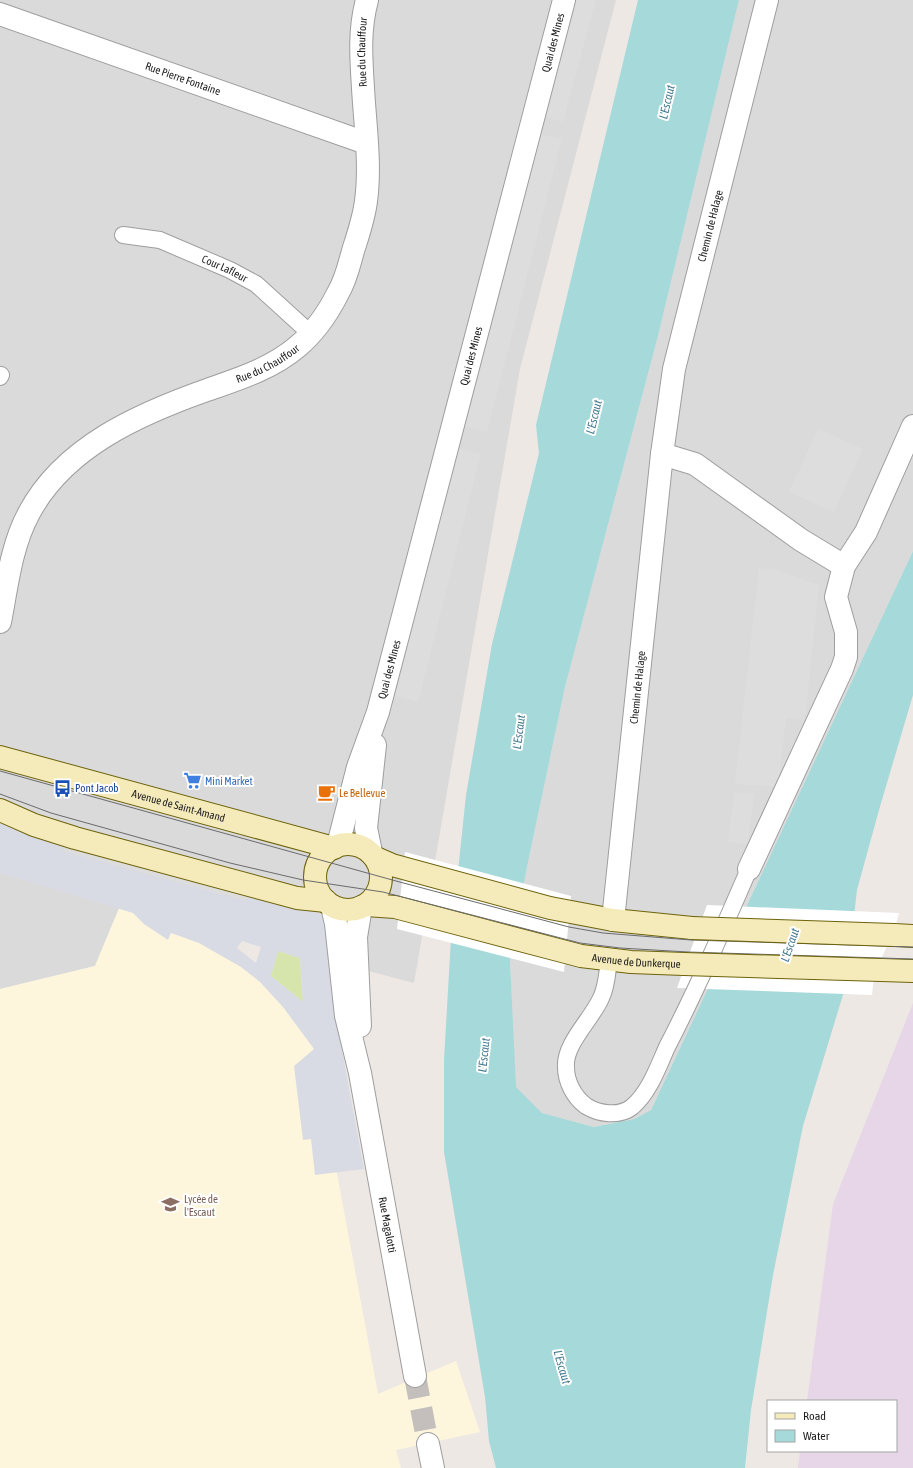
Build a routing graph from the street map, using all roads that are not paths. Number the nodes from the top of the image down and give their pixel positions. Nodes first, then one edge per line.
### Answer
1 (367, 0) edge
2 (564, 0) edge
3 (767, 0) edge
4 (0, 14) edge
5 (366, 143) junction
6 (123, 235) dead end
7 (311, 334) junction
8 (913, 426) edge
9 (662, 454) junction
10 (844, 566) junction
11 (0, 622) edge
12 (378, 712) junction
13 (0, 757) edge
14 (0, 810) edge
15 (336, 847) junction
16 (373, 855) junction
17 (749, 869) joint
18 (329, 904) junction
19 (364, 906) junction
20 (613, 920) junction
21 (903, 936) edge
22 (609, 960) junction
23 (913, 971) edge
24 (360, 1073) junction
25 (415, 1376) tunnel mouth
26 (428, 1444) tunnel mouth
27 (434, 1468) edge

1 - 5 street, Rue du Chauffour
2 - 12 street, Quai des Mines
3 - 9 street, Chemin de Halage
4 - 5 street, Rue Pierre Fontaine
5 - 7 street, Rue du Chauffour
6 - 7 lane, Cour Lafleur
7 - 11 street, Rue du Chauffour
8 - 10 street
9 - 10 street
9 - 20 street, Chemin de Halage
10 - 17 street
12 - 15 street, Quai des Mines
12 - 16 street, Quai des Mines
13 - 15 main road, Avenue de Saint-Amand
14 - 18 main road
15 - 16 main road
15 - 18 main road
16 - 19 main road
16 - 20 main road
17 - 22 lane
18 - 19 main road
18 - 24 street, Rue Magalotti
19 - 22 main road, Avenue de Dunkerque
19 - 24 street, Rue Magalotti
20 - 21 main road, bridge
22 - 23 main road, Avenue de Dunkerque, bridge
24 - 25 street, Rue Magalotti
26 - 27 street

